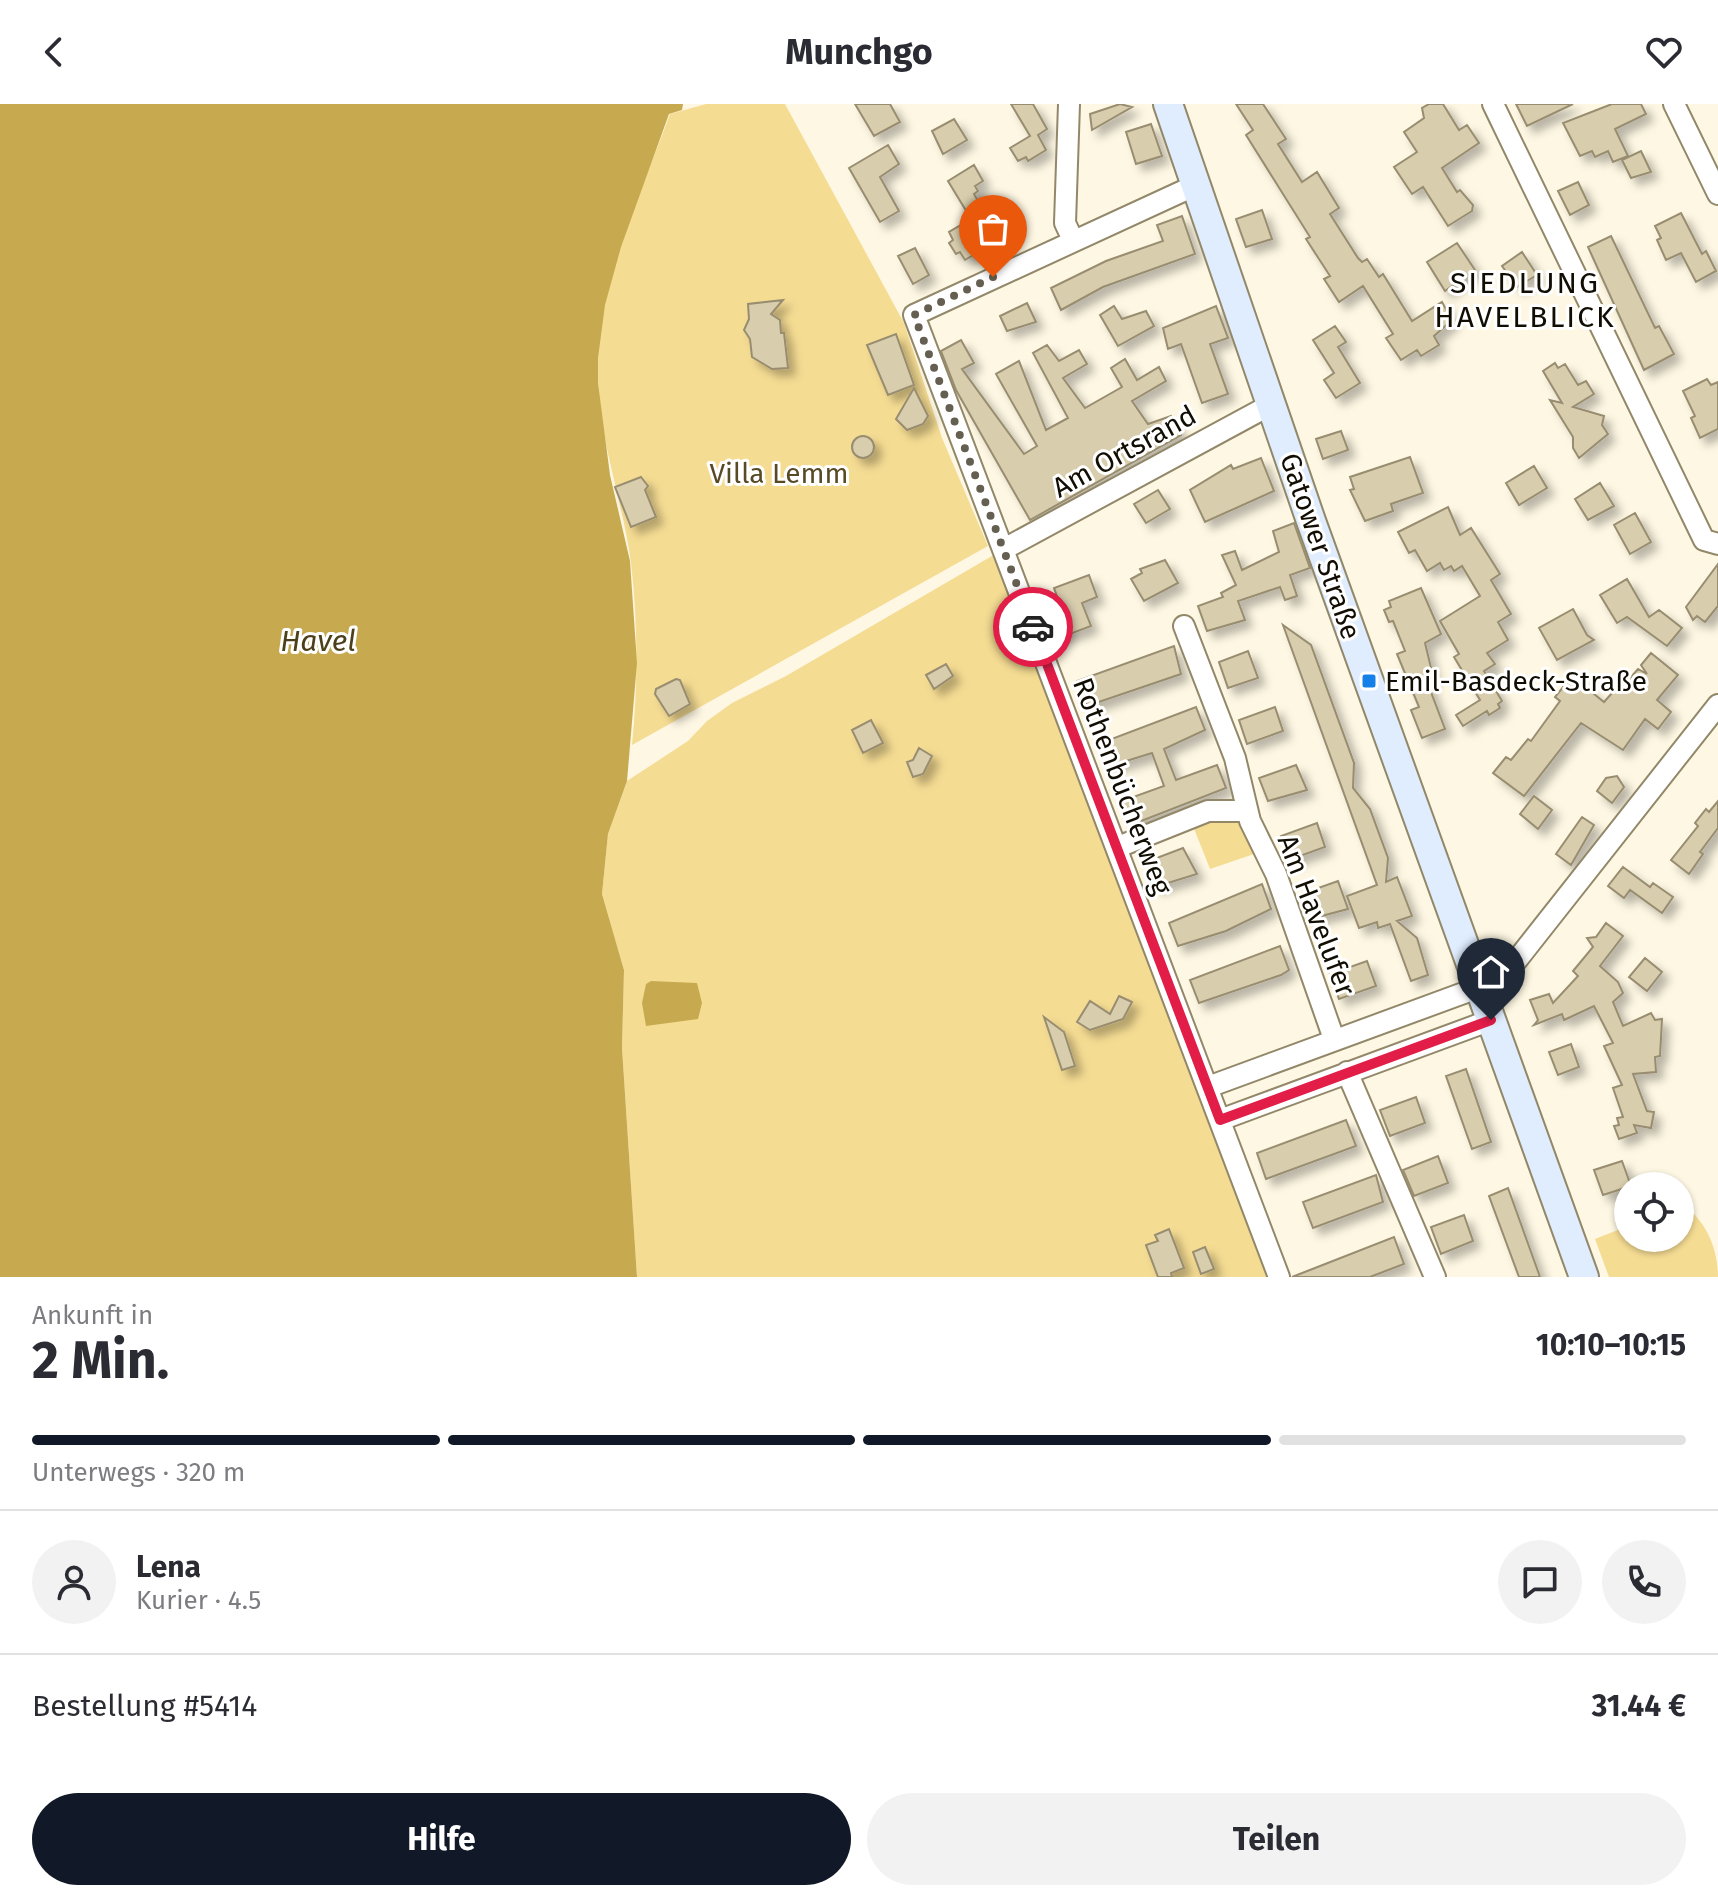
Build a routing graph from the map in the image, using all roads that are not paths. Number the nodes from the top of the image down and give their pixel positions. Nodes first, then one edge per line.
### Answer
1 (1069, 104) edge
2 (1168, 104) edge
3 (1493, 104) edge
4 (1674, 104) edge
5 (1196, 185) junction
6 (1718, 194) edge
7 (1073, 240) junction
8 (1272, 404) junction
9 (1718, 544) edge
10 (1004, 549) junction
11 (1184, 626) dead end
12 (1718, 705) edge
13 (1246, 811) junction
14 (1118, 847) junction
15 (1480, 987) junction
16 (1491, 1020) junction
17 (1334, 1039) junction
18 (1347, 1072) junction
19 (1208, 1087) junction
20 (1220, 1120) junction
21 (1279, 1277) edge
22 (1435, 1277) edge
23 (1584, 1277) edge

1 - 7 street
2 - 5 main road, Gatower Straße
3 - 9 street
4 - 6 street
5 - 7 street
5 - 8 main road, Gatower Straße
7 - 10 street, Rothenbücherweg
8 - 10 street, Am Ortsrand
8 - 15 main road, Gatower Straße
10 - 14 street, Rothenbücherweg
11 - 13 street, Am Havelufer
12 - 15 street
13 - 14 street, Am Havelufer
13 - 17 street, Am Havelufer
14 - 19 street, Rothenbücherweg
15 - 16 main road, Gatower Straße
15 - 17 street
16 - 18 street
16 - 23 main road, Gatower Straße
17 - 19 street
18 - 20 street
18 - 22 street
19 - 20 street, Rothenbücherweg
20 - 21 street, Rothenbücherweg

